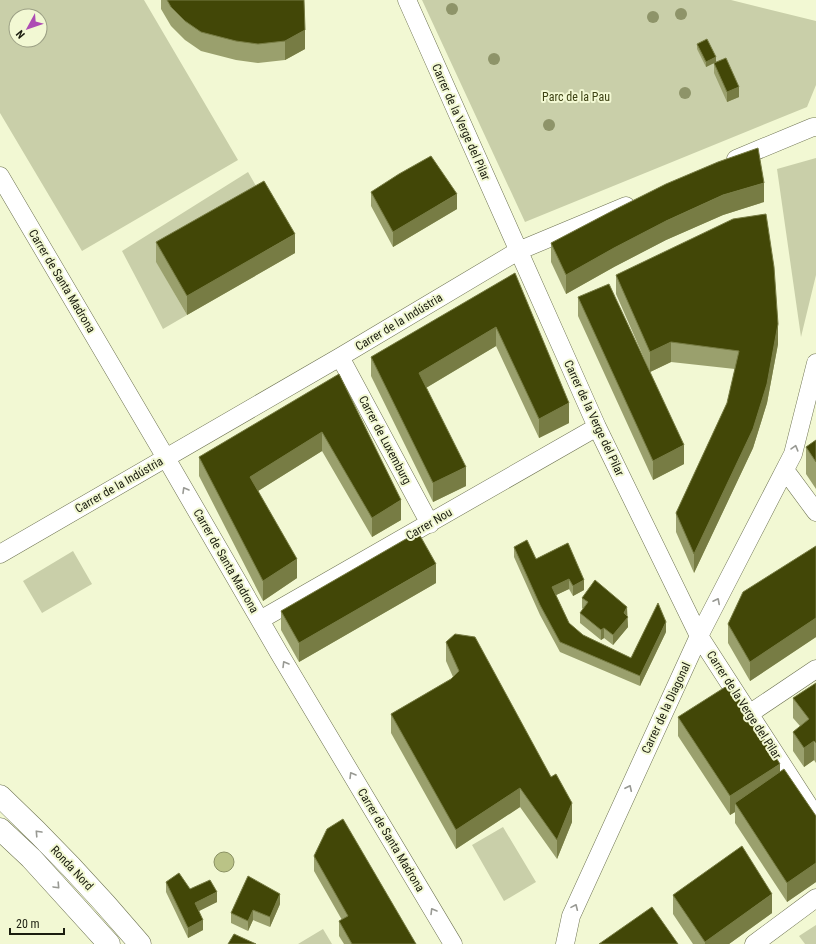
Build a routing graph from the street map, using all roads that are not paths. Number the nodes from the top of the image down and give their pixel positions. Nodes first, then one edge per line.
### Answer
1 (407, 0) edge
2 (816, 127) edge
3 (724, 164) edge
4 (0, 176) edge
5 (638, 200) edge
6 (518, 251) junction
7 (340, 357) junction
8 (816, 363) edge
9 (597, 427) junction
10 (166, 458) junction
11 (785, 470) junction
12 (816, 512) edge
13 (430, 524) junction
14 (0, 554) edge
15 (260, 620) junction
16 (699, 636) junction
17 (816, 669) edge
18 (749, 714) junction
19 (0, 796) edge
20 (816, 817) edge
21 (0, 829) edge
22 (816, 898) edge
23 (109, 944) edge
24 (140, 944) edge
25 (453, 944) edge
26 (565, 944) edge
27 (754, 944) edge

1 - 6 street, Carrer de la Verge del Pilar
2 - 3 street
4 - 10 street, Carrer de Santa Madrona
5 - 6 street, Carrer de la Indústria
6 - 7 street, Carrer de la Indústria
6 - 9 street, Carrer de la Verge del Pilar
7 - 10 street, Carrer de la Indústria
7 - 13 street, Carrer de Luxemburg
11 -> 8 street, Carrer de la Diagonal
9 - 13 street, Carrer Nou
9 - 16 street, Carrer de la Verge del Pilar
10 - 14 street, Carrer de la Indústria
15 -> 10 street, Carrer de Santa Madrona
11 - 12 street
16 -> 11 street, Carrer de la Diagonal
13 - 15 street, Carrer Nou
25 -> 15 street, Carrer de Santa Madrona
16 - 18 street, Carrer de la Verge del Pilar
26 -> 16 street, Carrer de la Diagonal
17 - 18 street
18 - 20 street, Carrer de la Verge del Pilar
24 -> 19 main road, Ronda Nord
21 -> 23 main road, Ronda Nord
22 - 27 street

